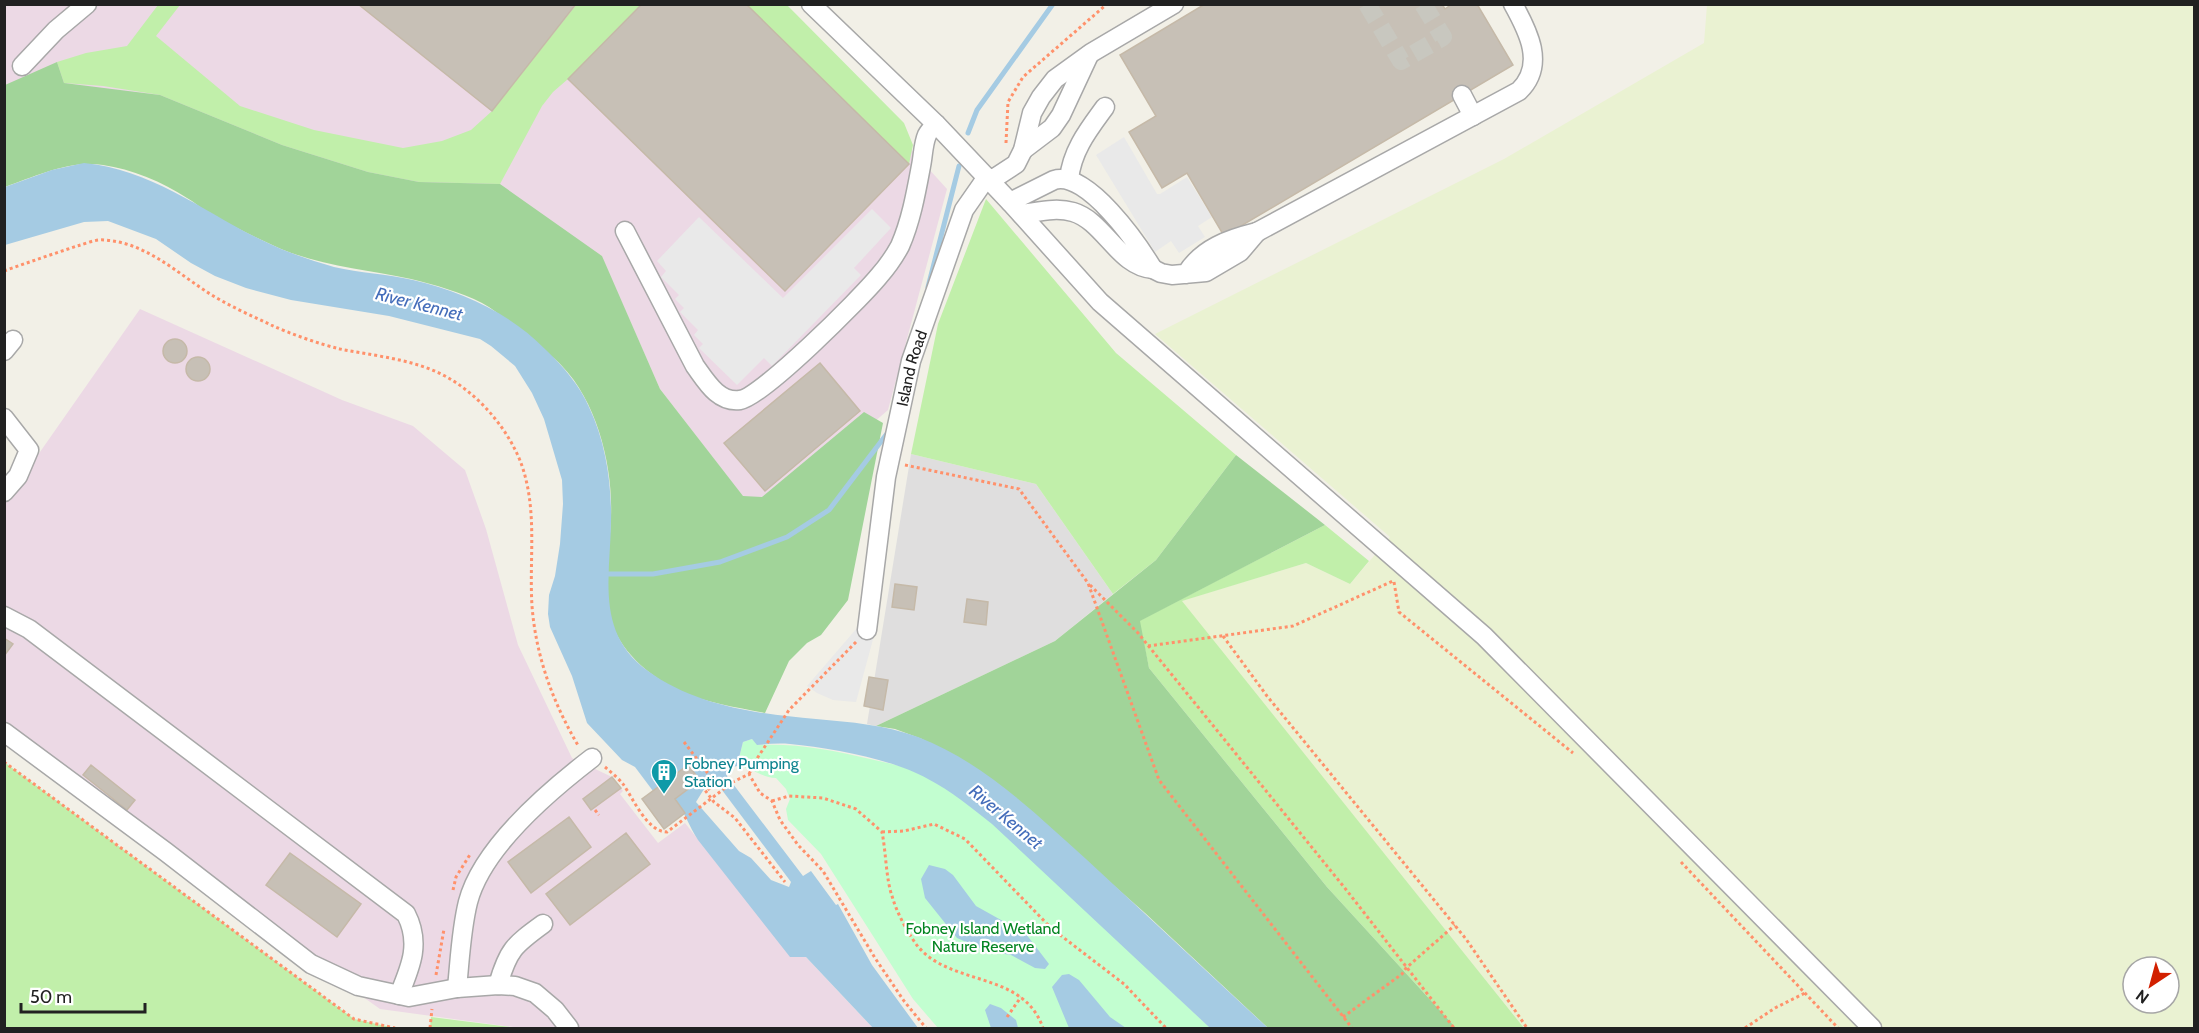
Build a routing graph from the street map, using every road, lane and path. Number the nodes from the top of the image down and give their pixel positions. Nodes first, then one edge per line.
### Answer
1 (87, 4) edge
2 (811, 4) edge
3 (1174, 4) edge
4 (1513, 4) edge
5 (1090, 53) junction
6 (22, 66) dead end
7 (1462, 95) dead end
8 (1105, 106) dead end
9 (1473, 116) junction
10 (936, 124) junction
11 (1023, 150) junction
12 (988, 179) junction
13 (1069, 179) junction
14 (1016, 208) junction
15 (625, 231) dead end
16 (1153, 269) junction
17 (4, 271) edge
18 (4, 418) edge
19 (890, 462) junction
20 (4, 492) edge
21 (1088, 583) junction
22 (4, 616) edge
23 (867, 630) joint
24 (1223, 636) junction
25 (1149, 646) junction
26 (4, 732) edge
27 (684, 742) dead end
28 (1574, 753) dead end
29 (592, 758) junction
30 (4, 762) edge
31 (749, 774) junction
32 (698, 782) dead end
33 (705, 790) junction
34 (711, 798) junction
35 (772, 801) junction
36 (595, 810) dead end
37 (598, 815) dead end
38 (882, 832) junction
39 (1674, 854) dead end
40 (456, 877) dead end
41 (785, 882) dead end
42 (452, 895) dead end
43 (445, 923) dead end
44 (543, 924) dead end
45 (1455, 925) junction
46 (1406, 968) junction
47 (498, 985) junction
48 (457, 988) junction
49 (434, 992) junction
50 (1805, 993) junction
51 (399, 995) junction
52 (1021, 997) junction
53 (1007, 1017) dead end
54 (1343, 1018) junction
55 (395, 1029) edge
56 (430, 1029) edge
57 (569, 1029) edge
58 (926, 1029) edge
59 (1043, 1029) edge
60 (1166, 1029) edge
61 (1352, 1029) edge
62 (1454, 1029) edge
63 (1527, 1029) edge
64 (1745, 1029) edge
65 (1838, 1029) edge
66 (1872, 1029) edge

1 - 6 street
2 - 10 street
3 - 5 street
4 - 9 street
5 - 11 street
5 - 11 street
7 - 9 street
8 - 13 street
9 - 16 street
10 - 12 street
10 - 15 street
11 - 12 street
12 - 14 street
12 - 19 street, Island Road
13 - 14 street
13 - 16 street
14 - 16 street
14 - 66 street
17 - 29 path
18 - 20 street
19 - 21 path
19 - 23 street, Island Road
21 - 25 path
21 - 54 path
22 - 51 street
23 - 31 path
24 - 25 path
24 - 28 path
24 - 45 path
25 - 46 path
26 - 51 street
27 - 33 path
29 - 34 path
29 - 48 street
30 - 55 path
31 - 34 path
31 - 35 path
32 - 33 path
33 - 34 path
34 - 41 path
35 - 38 path
35 - 58 path
36 - 37 path
38 - 52 path
38 - 60 path
39 - 50 path
40 - 42 path
43 - 49 path
44 - 47 street
45 - 46 path
45 - 63 path
46 - 54 path
46 - 62 path
47 - 48 street
47 - 57 street
48 - 49 street
49 - 51 street
49 - 56 path
50 - 64 path
50 - 65 path
52 - 53 path
52 - 59 path
54 - 61 path

